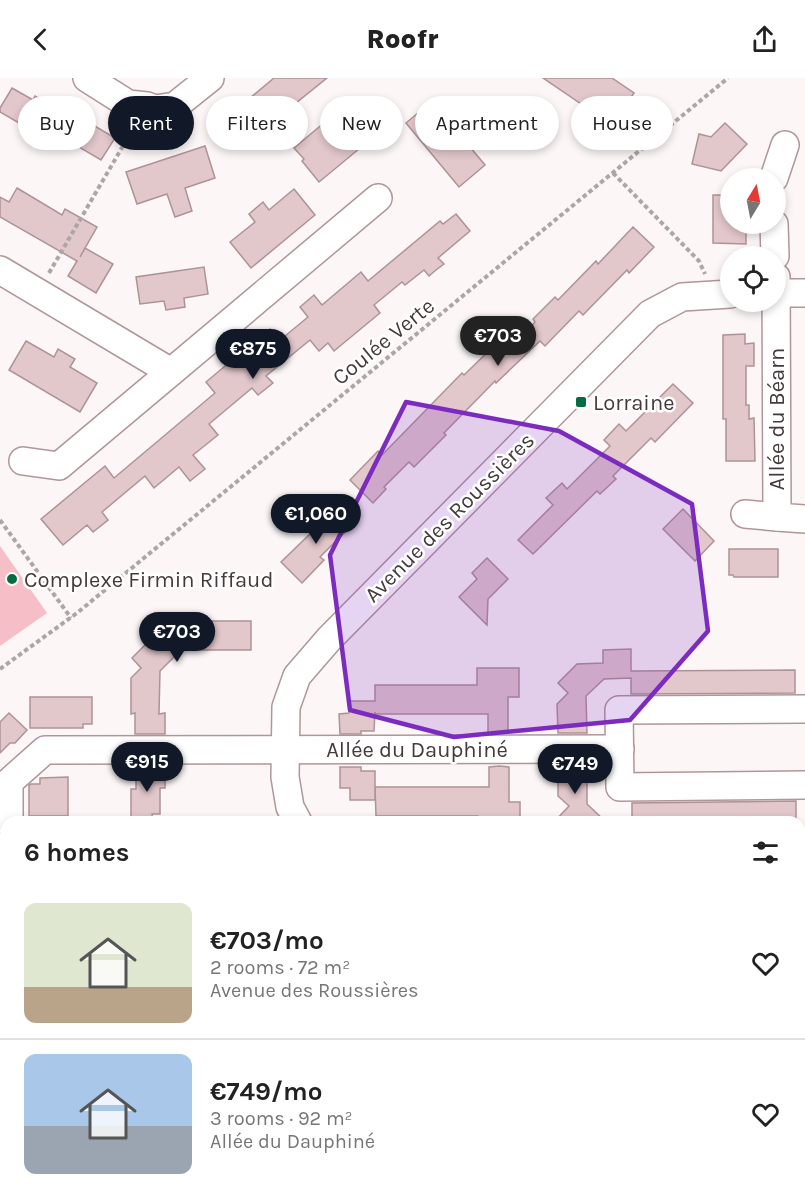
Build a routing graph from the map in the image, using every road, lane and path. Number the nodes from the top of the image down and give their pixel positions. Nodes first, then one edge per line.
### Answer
1 (87, 78) edge
2 (210, 78) edge
3 (728, 78) edge
4 (115, 96) edge
5 (187, 96) edge
6 (785, 145) dead end
7 (121, 150) edge
8 (777, 168) edge
9 (613, 173) junction
10 (378, 198) dead end
11 (0, 270) edge
12 (720, 290) edge
13 (38, 292) junction
14 (786, 293) edge
15 (805, 293) edge
16 (720, 294) edge
17 (776, 312) edge
18 (171, 372) junction
19 (23, 461) dead end
20 (744, 514) dead end
21 (777, 517) junction
22 (805, 519) edge
23 (0, 520) edge
24 (71, 618) junction
25 (0, 669) edge
26 (805, 709) edge
27 (286, 749) junction
28 (620, 749) junction
29 (805, 785) edge
30 (9, 816) edge
31 (295, 816) edge

1 - 4 street
2 - 5 street
3 - 9 path, Coulée Verte
6 - 8 street
7 - 13 path
9 - 12 path
9 - 24 path, Coulée Verte
10 - 18 street
11 - 13 street
13 - 18 street
14 - 15 street
16 - 27 street, Avenue des Roussières
17 - 21 street, Allée du Béarn
18 - 19 street
20 - 21 street
21 - 22 street, Allée du Béarn
23 - 24 path
24 - 25 path, Coulée Verte
26 - 28 street
27 - 28 street, Allée du Dauphiné
27 - 30 street, Allée du Dauphiné
27 - 31 street, Avenue des Roussières
28 - 29 street

